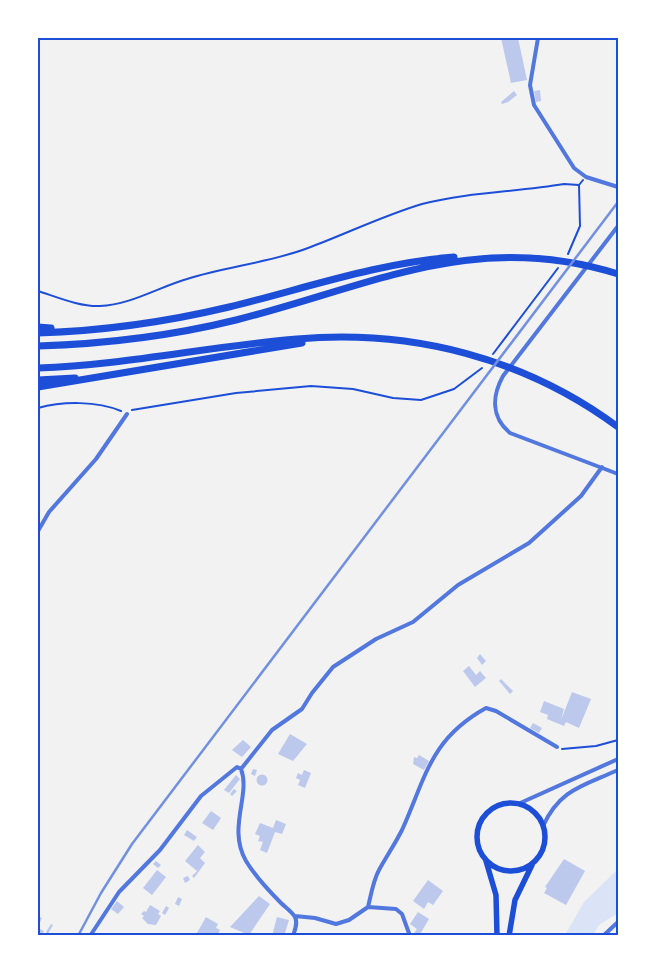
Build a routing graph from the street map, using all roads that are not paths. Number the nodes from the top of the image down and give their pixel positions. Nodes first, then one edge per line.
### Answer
1 (538, 38) edge
2 (618, 187) edge
3 (618, 226) edge
4 (516, 257) junction
5 (618, 274) edge
6 (38, 328) edge
7 (94, 330) junction
8 (38, 333) edge
9 (342, 337) junction
10 (38, 346) edge
11 (38, 368) edge
12 (134, 371) junction
13 (38, 380) edge
14 (38, 387) edge
15 (127, 414) road end
16 (618, 427) edge
17 (602, 467) junction
18 (618, 474) edge
19 (38, 531) edge
20 (557, 747) road end
21 (618, 759) edge
22 (242, 769) junction
23 (618, 770) edge
24 (518, 804) junction
25 (543, 826) junction
26 (536, 859) junction
27 (486, 861) junction
28 (368, 907) junction
29 (295, 916) junction
30 (618, 922) edge
31 (90, 936) edge
32 (293, 936) edge
33 (410, 936) edge
34 (497, 936) edge
35 (509, 936) edge
36 (603, 936) edge

1 - 2 street
3 - 17 street
4 - 5 highway
4 - 7 highway
4 - 10 highway
6 - 7 highway
7 - 8 highway
9 - 11 highway
9 - 12 highway
9 - 16 highway
12 - 13 highway
12 - 14 highway
15 - 19 street
17 - 18 street
17 - 22 street
20 - 28 street
21 - 24 street
22 - 29 street
22 - 31 street
23 - 25 street
24 - 25 main road
24 - 27 main road
25 - 26 main road
26 - 27 main road
26 - 35 main road
27 - 34 main road
28 - 29 street
28 - 33 street
29 - 32 street
30 - 36 street

